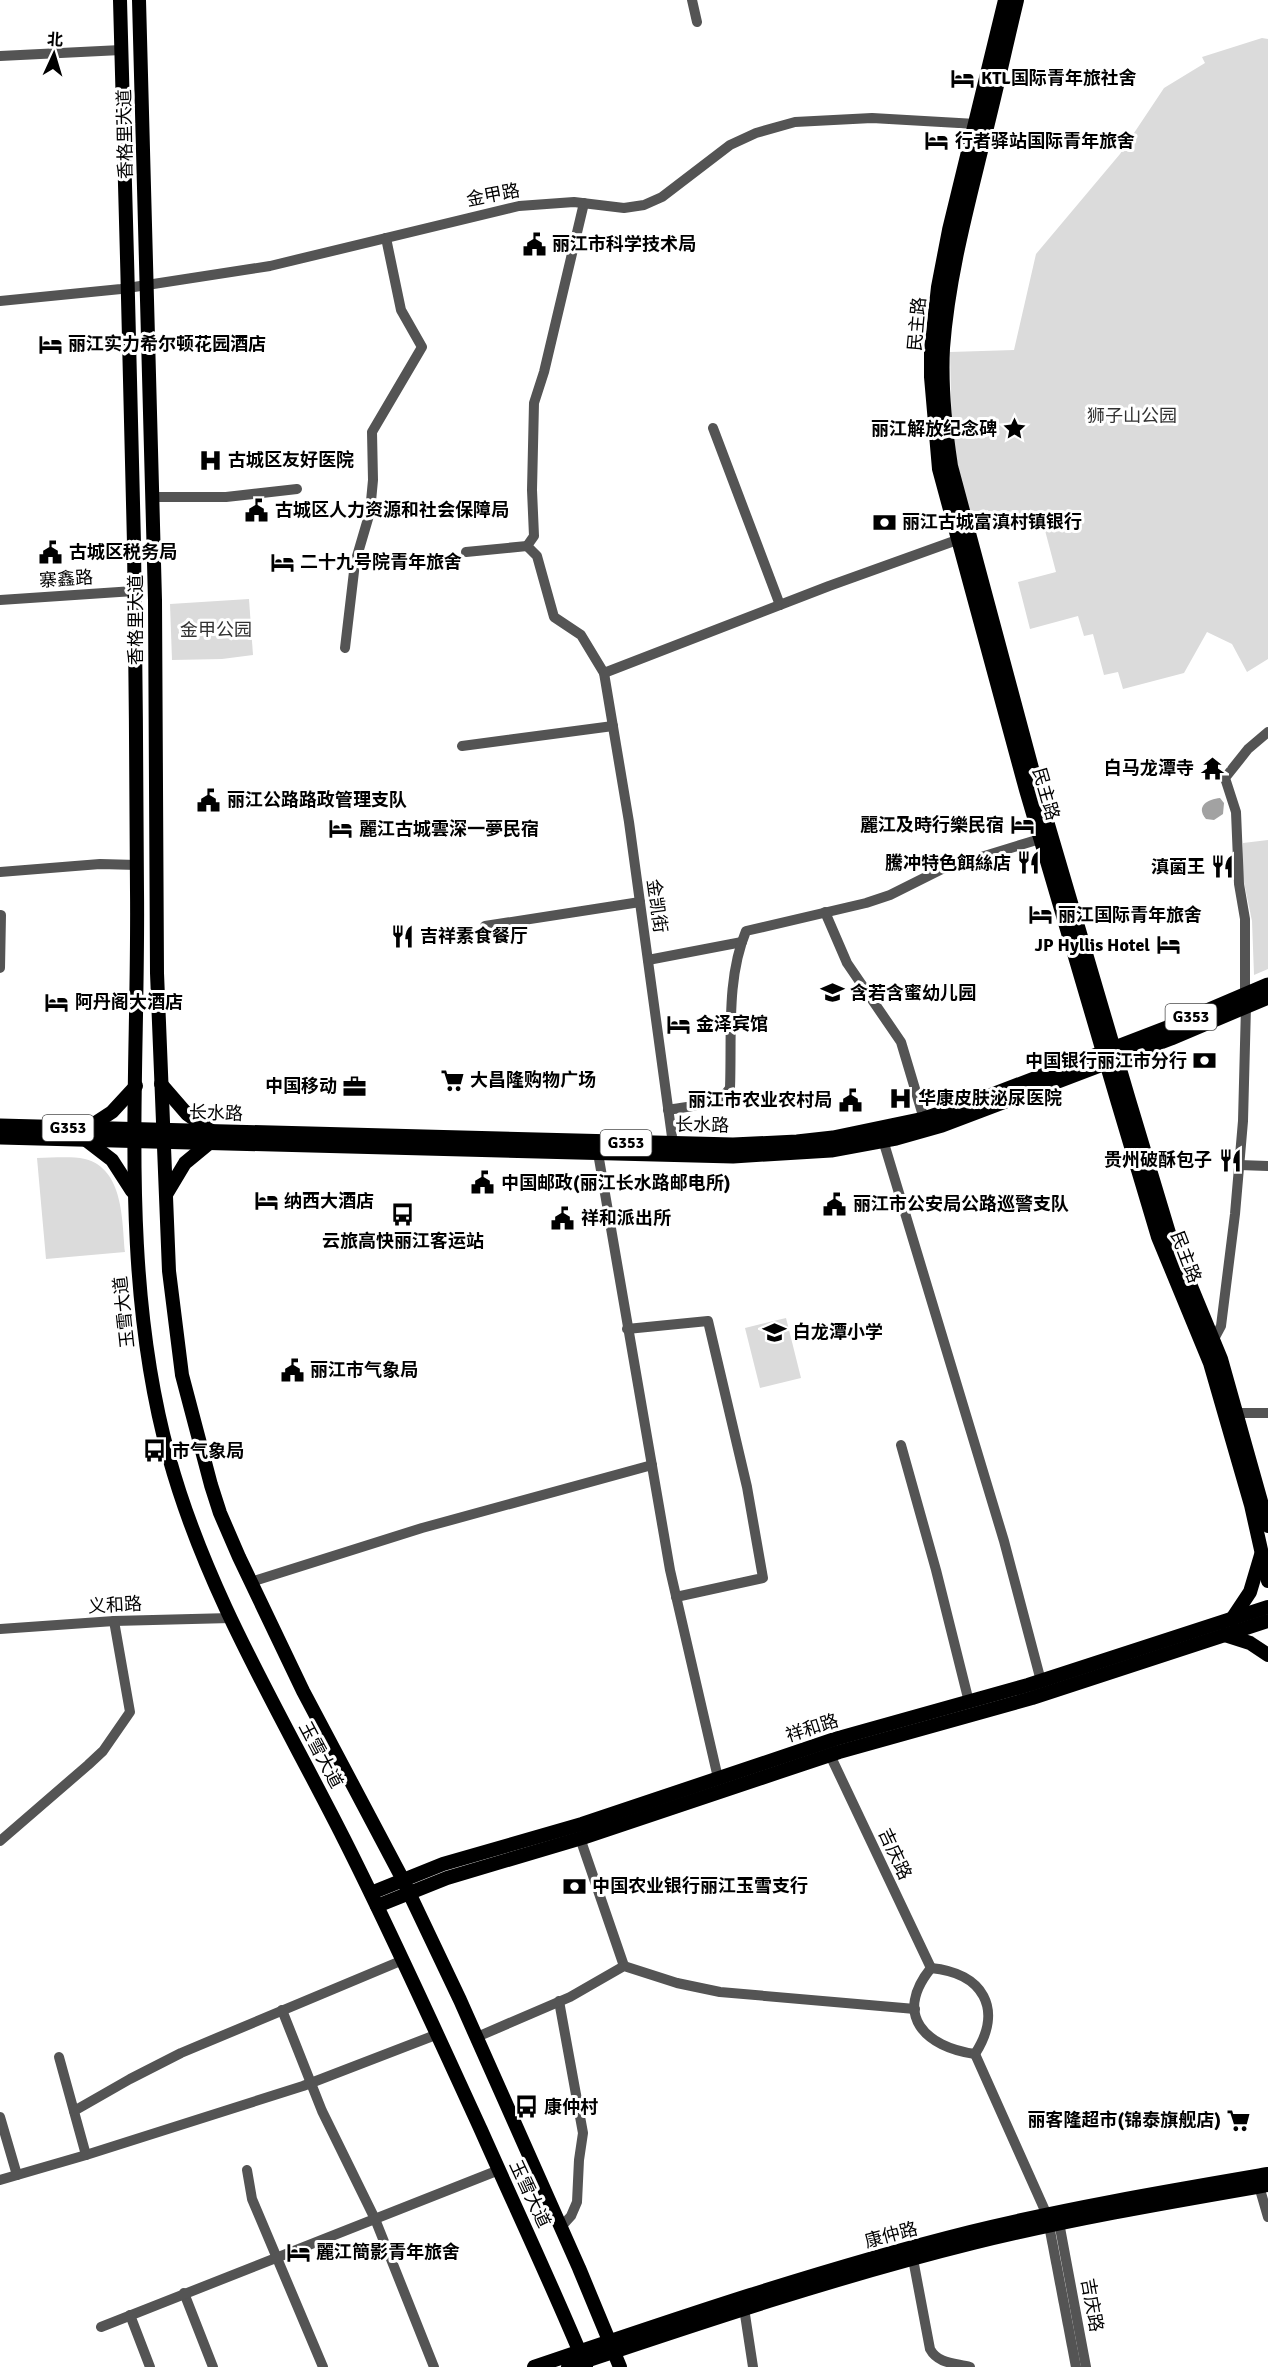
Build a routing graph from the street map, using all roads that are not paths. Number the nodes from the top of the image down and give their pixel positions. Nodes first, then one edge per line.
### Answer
1 (120, 0) edge
2 (139, 0) edge
3 (692, 0) edge
4 (1005, 0) edge
5 (1017, 0) edge
6 (697, 22) dead end
7 (121, 50) junction
8 (0, 56) edge
9 (976, 124) junction
10 (584, 203) junction
11 (386, 238) junction
12 (146, 285) junction
13 (127, 288) junction
14 (0, 301) edge
15 (712, 428) dead end
16 (297, 489) dead end
17 (152, 497) junction
18 (957, 540) junction
19 (527, 546) junction
20 (466, 552) dead end
21 (134, 591) junction
22 (0, 600) edge
23 (780, 605) junction
24 (345, 648) dead end
25 (604, 673) junction
26 (613, 726) junction
27 (1268, 732) edge
28 (462, 746) dead end
29 (1040, 839) junction
30 (137, 865) junction
31 (0, 872) edge
32 (640, 903) junction
33 (825, 912) junction
34 (1, 915) edge
35 (485, 926) dead end
36 (742, 942) junction
37 (648, 960) junction
38 (0, 968) edge
39 (1268, 985) edge
40 (1268, 997) edge
41 (1245, 1001) junction
42 (1110, 1056) junction
43 (161, 1083) junction
44 (136, 1086) junction
45 (668, 1110) junction
46 (924, 1119) junction
47 (0, 1126) edge
48 (86, 1134) junction
49 (135, 1136) junction
50 (0, 1137) edge
51 (163, 1137) junction
52 (211, 1138) junction
53 (883, 1140) junction
54 (673, 1144) junction
55 (598, 1153) junction
56 (1239, 1165) junction
57 (1268, 1166) edge
58 (134, 1194) junction
59 (166, 1195) junction
60 (627, 1329) junction
61 (1213, 1341) junction
62 (1237, 1413) junction
63 (1268, 1413) edge
64 (901, 1445) dead end
65 (652, 1465) junction
66 (1268, 1526) edge
67 (1262, 1550) junction
68 (1268, 1581) edge
69 (251, 1582) junction
70 (676, 1597) junction
71 (1268, 1607) edge
72 (231, 1618) junction
73 (1232, 1619) junction
74 (114, 1621) junction
75 (1268, 1621) edge
76 (0, 1629) edge
77 (1225, 1635) junction
78 (1268, 1655) edge
79 (1041, 1681) junction
80 (969, 1702) junction
81 (830, 1755) junction
82 (718, 1778) junction
83 (580, 1838) junction
84 (0, 1840) edge
85 (405, 1886) junction
86 (371, 1893) junction
87 (377, 1906) junction
88 (403, 1959) junction
89 (624, 1966) junction
90 (931, 1968) junction
91 (559, 2001) junction
92 (915, 2009) junction
93 (282, 2010) junction
94 (438, 2034) junction
95 (477, 2037) junction
96 (975, 2054) junction
97 (59, 2057) dead end
98 (311, 2083) junction
99 (74, 2111) junction
100 (0, 2117) edge
101 (86, 2155) junction
102 (247, 2170) dead end
103 (499, 2170) junction
104 (1268, 2174) edge
105 (17, 2175) junction
106 (0, 2180) edge
107 (1263, 2186) edge
108 (1268, 2217) edge
109 (375, 2219) junction
110 (1052, 2219) junction
111 (561, 2227) junction
112 (275, 2258) junction
113 (913, 2259) junction
114 (184, 2293) junction
115 (744, 2308) junction
116 (130, 2315) junction
117 (101, 2327) dead end
118 (612, 2347) junction
119 (583, 2360) edge
120 (150, 2367) edge
121 (213, 2367) edge
122 (323, 2367) edge
123 (434, 2367) edge
124 (534, 2367) edge
125 (568, 2367) edge
126 (620, 2367) edge
127 (753, 2367) edge
128 (970, 2367) edge
129 (1076, 2367) edge
130 (1086, 2367) edge

1 - 7 main road, 香格里大道
2 - 12 main road, 香格里大道
3 - 6 street
4 - 9 main road, 民主路
5 - 42 main road, 民主路
7 - 8 street
7 - 13 main road, 香格里大道
9 - 10 street, 金甲路
9 - 18 main road, 民主路
10 - 11 street, 金甲路
10 - 19 street
11 - 12 street, 金甲路
11 - 24 street
12 - 13 street, 金甲路
12 - 17 main road, 香格里大道
13 - 14 street, 金甲路
13 - 21 main road, 香格里大道
15 - 23 street
16 - 17 street
17 - 43 main road, 香格里大道
18 - 23 street
18 - 29 main road, 民主路
19 - 20 street
19 - 25 street
21 - 22 street, 寨鑫路
21 - 30 main road, 香格里大道
23 - 25 street
25 - 26 street, 金凯街
26 - 28 street
26 - 32 street, 金凯街
27 - 41 street
29 - 33 street
29 - 42 main road, 民主路
30 - 31 street
30 - 44 main road, 香格里大道
32 - 35 street
32 - 37 street, 金凯街
33 - 36 street
33 - 46 street
34 - 38 street
36 - 37 street
36 - 45 street
37 - 45 street, 金凯街
39 - 41 highway, 长水路 / G353
40 - 41 highway, 长水路 / G353
41 - 42 highway, 长水路 / G353
41 - 56 street
42 - 46 highway, 长水路 / G353
42 - 53 highway, 长水路 / G353
42 - 61 main road, 民主路
42 - 67 main road, 民主路
43 - 51 main road, 香格里大道
43 - 52 main road
44 - 48 main road
44 - 49 main road, 香格里大道
45 - 54 street, 金凯街
46 - 54 highway, 长水路 / G353
47 - 48 highway, 长水路 / G353
48 - 49 highway, 长水路 / G353
48 - 50 highway, 长水路 / G353
48 - 58 main road
49 - 51 highway, 长水路 / G353
49 - 58 main road, 玉雪大道
51 - 52 highway, 长水路 / G353
51 - 59 main road, 玉雪大道
52 - 54 highway, 长水路 / G353
52 - 55 highway, 长水路 / G353
52 - 59 main road
53 - 55 highway, 长水路 / G353
53 - 79 street
55 - 60 street
56 - 57 street
56 - 61 street
58 - 72 main road, 玉雪大道
59 - 69 main road, 玉雪大道
60 - 65 street
60 - 70 street
61 - 62 main road, 民主路
62 - 63 street
62 - 66 main road, 民主路
64 - 80 street
65 - 69 street
65 - 70 street
67 - 68 main road, 民主路
67 - 73 main road
69 - 85 main road, 玉雪大道
70 - 82 street
71 - 73 main road, 祥和路
72 - 74 street, 义和路
72 - 86 main road, 玉雪大道
73 - 79 main road, 祥和路
74 - 76 street, 义和路
74 - 84 street
75 - 77 main road, 祥和路
77 - 78 main road
77 - 81 main road, 祥和路
79 - 80 main road, 祥和路
80 - 82 main road, 祥和路
81 - 83 main road, 祥和路
81 - 90 street, 吉庆路
82 - 85 main road, 祥和路
83 - 85 main road, 祥和路
83 - 89 street
85 - 86 main road, 祥和路
85 - 87 main road, 祥和路
85 - 95 main road, 玉雪大道
86 - 87 main road, 玉雪大道
87 - 88 main road, 玉雪大道
88 - 93 street
88 - 94 main road, 玉雪大道
89 - 91 street
89 - 92 street
90 - 92 street
90 - 96 street
91 - 95 street
91 - 111 street
92 - 96 street
93 - 98 street
93 - 99 street
94 - 98 street
94 - 103 main road, 玉雪大道
95 - 111 main road, 玉雪大道
96 - 110 street, 吉庆路
97 - 99 street
98 - 101 street
98 - 109 street
99 - 101 street
100 - 105 street
101 - 105 street
102 - 112 street
103 - 109 street
103 - 119 main road, 玉雪大道
104 - 110 main road, 康仲路
105 - 106 street
107 - 108 street
107 - 110 main road, 康仲路
109 - 112 street
109 - 123 street
110 - 113 main road, 康仲路
110 - 118 main road, 康仲路
110 - 129 street, 吉庆路
110 - 130 street, 吉庆路
111 - 118 main road, 玉雪大道
112 - 114 street
112 - 122 street
113 - 115 main road, 康仲路
113 - 128 street
114 - 116 street
114 - 121 street
115 - 118 main road, 康仲路
115 - 127 street
116 - 117 street
116 - 120 street
118 - 119 main road, 康仲路
118 - 126 main road, 玉雪大道
119 - 124 main road, 康仲路
119 - 125 main road, 康仲路

